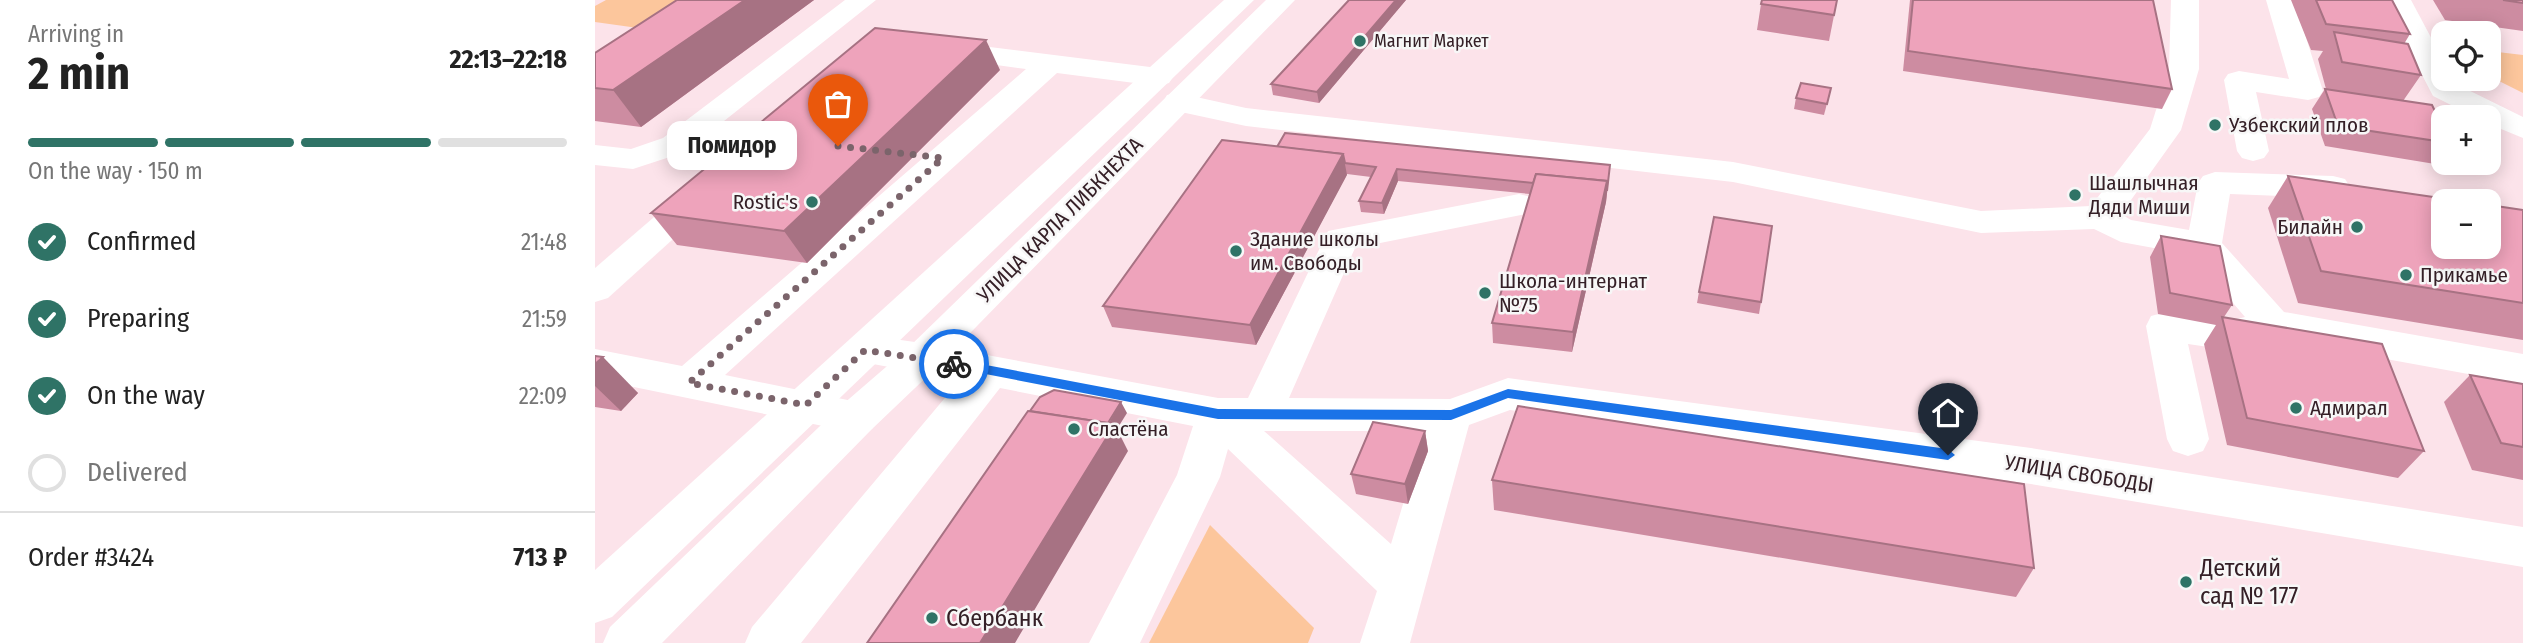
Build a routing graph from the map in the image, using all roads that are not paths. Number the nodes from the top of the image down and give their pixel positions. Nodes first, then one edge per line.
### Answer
1 (862, 0) edge
2 (1240, 0) edge
3 (1280, 0) edge
4 (2185, 0) edge
5 (2280, 0) edge
6 (2396, 0) edge
7 (913, 47) edge
8 (1050, 64) junction
9 (1168, 89) junction
10 (2523, 129) edge
11 (2253, 150) dead end
12 (905, 153) dead end
13 (595, 155) edge
14 (943, 158) junction
15 (725, 173) edge
16 (2366, 190) edge
17 (1519, 205) dead end
18 (2101, 217) junction
19 (2204, 245) junction
20 (792, 249) edge
21 (833, 255) junction
22 (595, 289) edge
23 (2272, 324) junction
24 (865, 350) junction
25 (922, 358) junction
26 (595, 364) edge
27 (2523, 369) edge
28 (991, 371) junction
29 (689, 383) junction
30 (806, 405) junction
31 (1239, 414) junction
32 (1451, 415) junction
33 (857, 417) junction
34 (2188, 439) dead end
35 (2523, 547) edge
36 (1403, 585) junction
37 (595, 601) edge
38 (628, 643) edge
39 (770, 643) edge
40 (1114, 643) edge
41 (1385, 643) edge

1 - 13 main road
2 - 9 main road, УЛИЦА КАРЛА ЛИБКНЕХТА
3 - 9 main road, УЛИЦА КАРЛА ЛИБКНЕХТА
4 - 18 main road
5 - 11 main road
6 - 10 main road
7 - 8 main road
8 - 9 main road
8 - 14 main road
9 - 18 main road
9 - 24 main road, УЛИЦА КАРЛА ЛИБКНЕХТА
9 - 25 main road, УЛИЦА КАРЛА ЛИБКНЕХТА
12 - 14 main road
14 - 21 main road
15 - 22 main road
16 - 19 main road
17 - 31 main road
18 - 19 main road
19 - 23 main road
20 - 21 main road
21 - 29 main road
23 - 27 main road
23 - 34 main road
24 - 25 main road, УЛИЦА СВОБОДЫ
24 - 30 main road, УЛИЦА КАРЛА ЛИБКНЕХТА
25 - 28 main road, УЛИЦА СВОБОДЫ
25 - 33 main road, УЛИЦА КАРЛА ЛИБКНЕХТА
26 - 29 main road
28 - 31 main road, УЛИЦА СВОБОДЫ
28 - 39 main road
29 - 30 main road
30 - 33 main road
30 - 37 main road, УЛИЦА КАРЛА ЛИБКНЕХТА
31 - 32 main road, УЛИЦА СВОБОДЫ
31 - 36 main road
31 - 40 main road
32 - 35 main road, УЛИЦА СВОБОДЫ
32 - 36 main road
33 - 38 main road, УЛИЦА КАРЛА ЛИБКНЕХТА
36 - 41 main road

